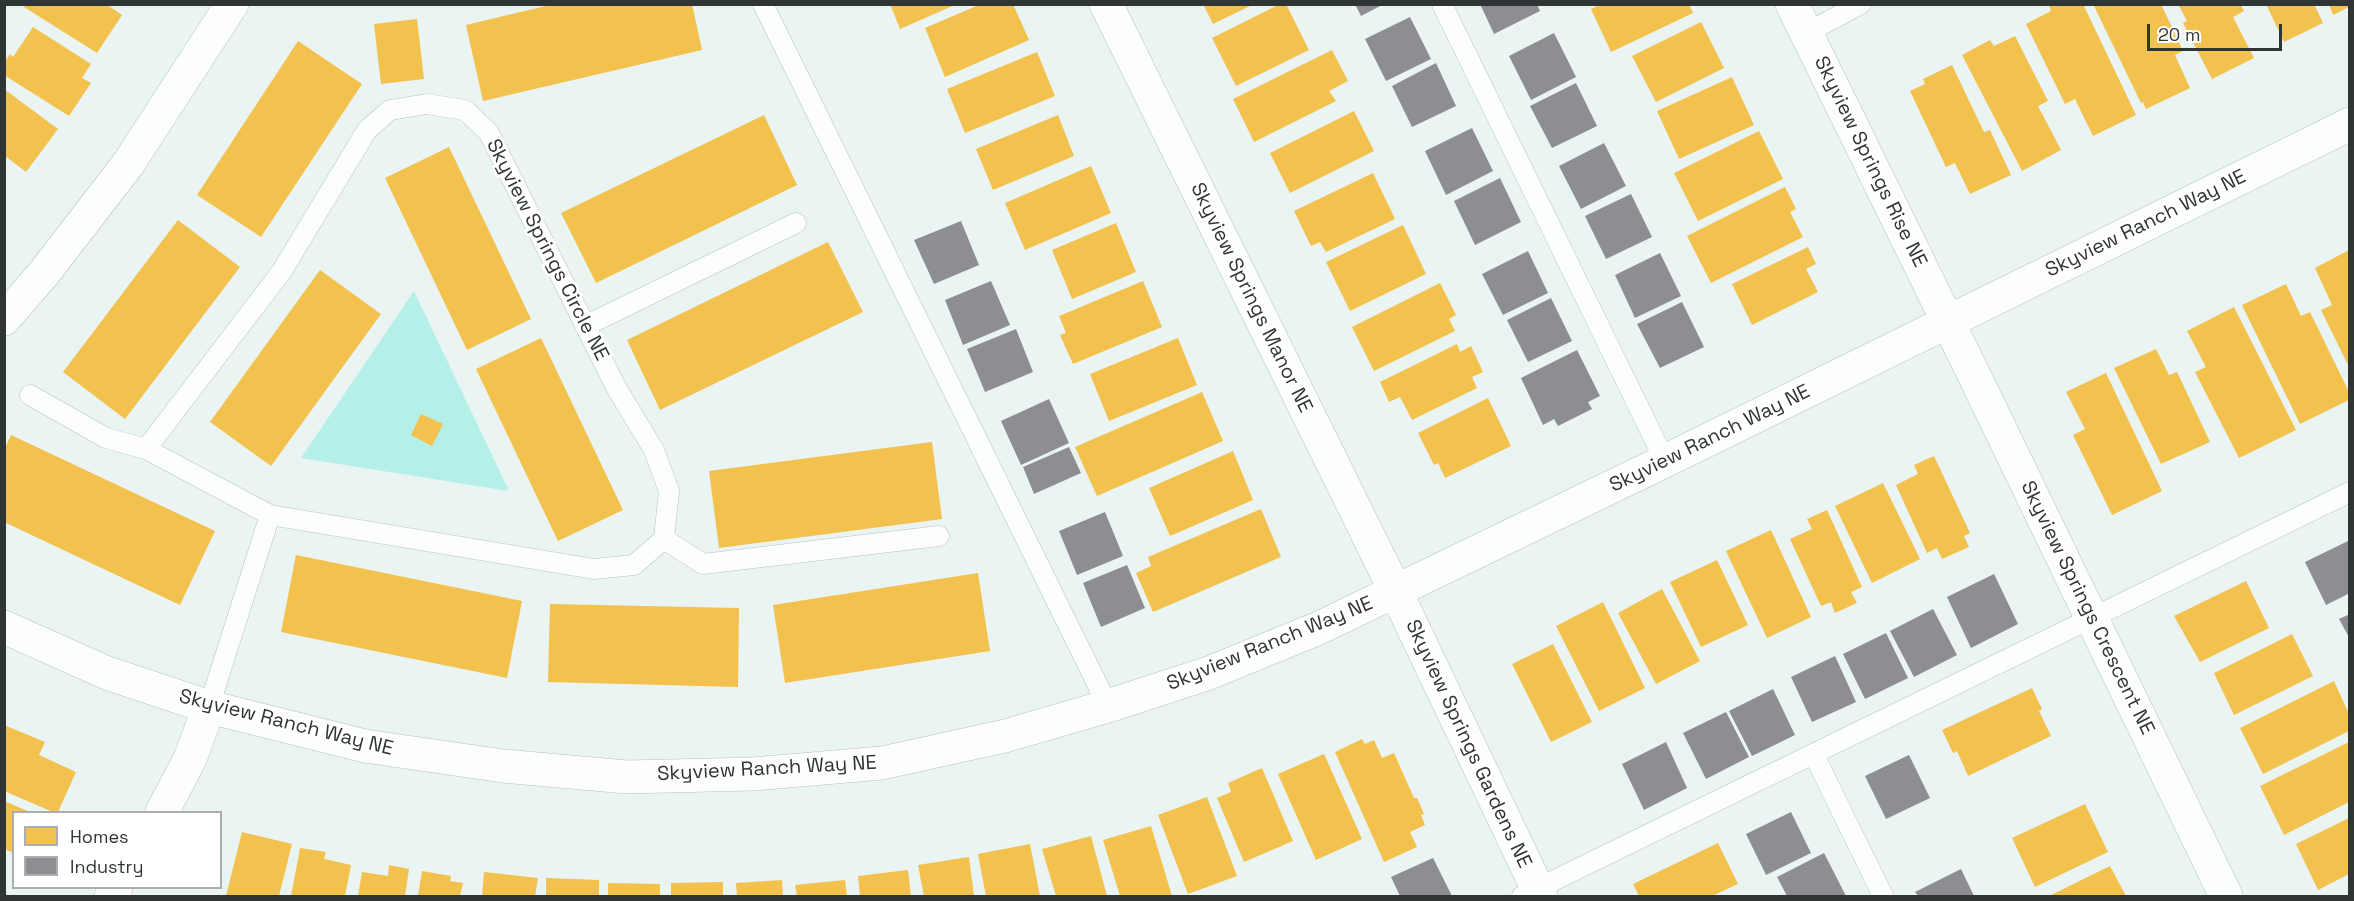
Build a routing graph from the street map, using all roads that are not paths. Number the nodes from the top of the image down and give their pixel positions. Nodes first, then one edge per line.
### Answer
1 (232, 4) edge
2 (763, 4) edge
3 (1106, 4) edge
4 (1442, 4) edge
5 (1861, 4) edge
6 (1799, 19) edge
7 (2349, 124) edge
8 (796, 223) dead end
9 (4, 319) edge
10 (1948, 320) junction
11 (585, 326) junction
12 (30, 395) dead end
13 (146, 449) junction
14 (1665, 461) junction
15 (2349, 492) edge
16 (270, 515) junction
17 (939, 536) dead end
18 (664, 539) junction
19 (1396, 592) junction
20 (2091, 617) junction
21 (4, 627) edge
22 (1108, 706) junction
23 (209, 707) junction
24 (1814, 755) junction
25 (163, 811) edge
26 (1533, 894) edge
27 (1883, 897) edge
28 (2226, 897) edge

1 - 9 street
2 - 22 lane
3 - 19 street, Skyview Springs Manor NE
4 - 14 lane
5 - 6 lane
6 - 10 street, Skyview Springs Rise NE
7 - 10 street, Skyview Ranch Way NE
8 - 11 lane
10 - 14 street, Skyview Ranch Way NE
10 - 20 street, Skyview Springs Crescent NE
11 - 13 lane, Skyview Springs Circle NE
11 - 18 lane, Skyview Springs Circle NE
12 - 13 lane
13 - 16 lane
14 - 19 street, Skyview Ranch Way NE
15 - 20 lane
16 - 18 lane
16 - 23 lane
17 - 18 lane
19 - 22 street, Skyview Ranch Way NE
19 - 26 street, Skyview Springs Gardens NE
20 - 24 lane
20 - 28 street, Skyview Springs Crescent NE
21 - 23 street, Skyview Ranch Way NE
22 - 23 street, Skyview Ranch Way NE
23 - 25 street
24 - 26 lane
24 - 27 lane

